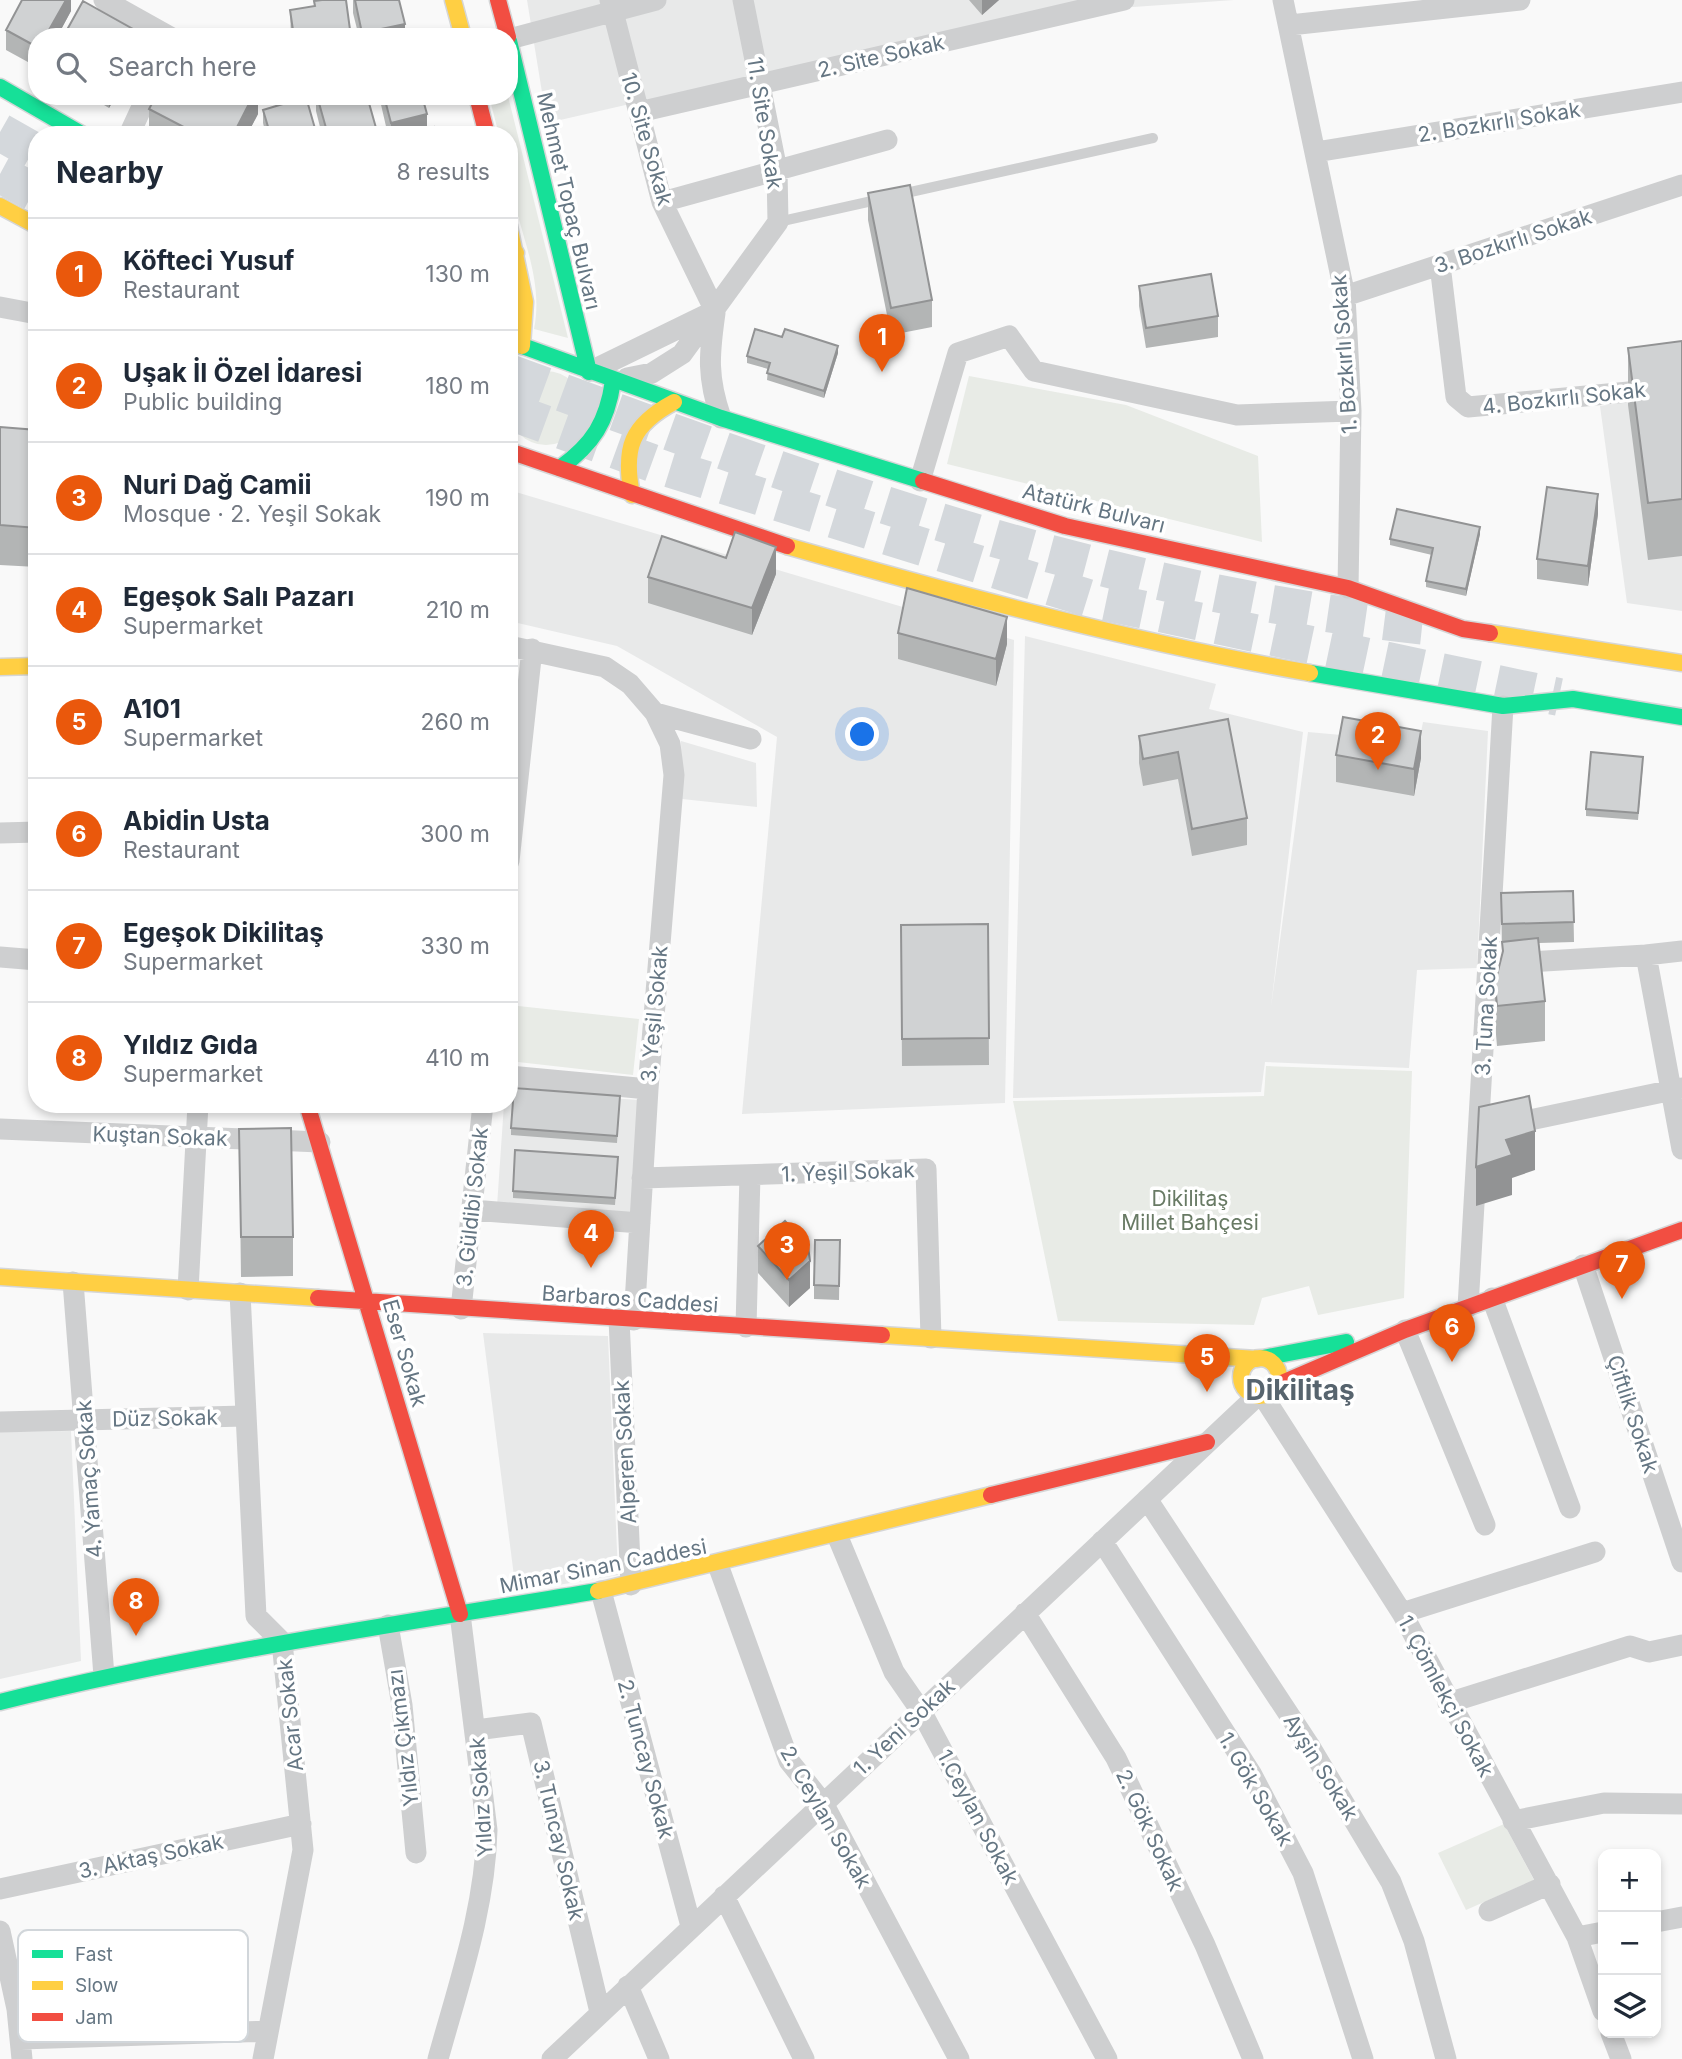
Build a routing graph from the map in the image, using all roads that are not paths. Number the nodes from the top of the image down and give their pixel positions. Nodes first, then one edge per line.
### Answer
1 (104, 0) edge
2 (453, 0) edge
3 (498, 0) edge
4 (656, 0) edge
5 (743, 0) edge
6 (1124, 0) edge
7 (1283, 0) edge
8 (1520, 0) edge
9 (611, 6) edge
10 (1290, 25) junction
11 (154, 28) edge
12 (461, 28) edge
13 (506, 28) edge
14 (518, 36) edge
15 (518, 76) edge
16 (761, 84) junction
17 (0, 87) edge
18 (1682, 92) edge
19 (28, 103) edge
20 (31, 105) edge
21 (143, 105) edge
22 (479, 105) edge
23 (639, 112) junction
24 (67, 126) edge
25 (133, 126) edge
26 (485, 126) edge
27 (1153, 138) dead end
28 (887, 140) dead end
29 (1316, 152) junction
30 (777, 170) junction
31 (1682, 186) edge
32 (662, 201) junction
33 (0, 206) edge
34 (28, 221) edge
35 (778, 222) junction
36 (1440, 265) junction
37 (518, 277) edge
38 (1345, 296) junction
39 (0, 307) edge
40 (715, 311) junction
41 (28, 312) edge
42 (518, 334) edge
43 (518, 344) edge
44 (589, 372) junction
45 (613, 381) junction
46 (1682, 387) edge
47 (674, 402) junction
48 (1351, 411) junction
49 (721, 418) junction
50 (518, 454) edge
51 (537, 461) junction
52 (518, 465) edge
53 (560, 468) junction
54 (920, 481) junction
55 (632, 495) junction
56 (1348, 587) junction
57 (518, 647) edge
58 (532, 649) junction
59 (1682, 663) edge
60 (28, 666) edge
61 (0, 667) edge
62 (1503, 706) junction
63 (655, 713) junction
64 (1682, 717) edge
65 (751, 740) dead end
66 (518, 748) edge
67 (0, 832) edge
68 (28, 832) edge
69 (1682, 951) edge
70 (1646, 955) junction
71 (0, 957) edge
72 (28, 959) edge
73 (1488, 965) junction
74 (518, 1077) edge
75 (1677, 1088) edge
76 (648, 1089) junction
77 (197, 1113) edge
78 (310, 1113) edge
79 (482, 1113) edge
80 (0, 1129) edge
81 (1478, 1131) junction
82 (196, 1139) junction
83 (320, 1142) junction
84 (1682, 1149) edge
85 (750, 1175) junction
86 (642, 1178) junction
87 (472, 1210) junction
88 (640, 1223) junction
89 (1682, 1230) edge
90 (1583, 1265) junction
91 (0, 1277) edge
92 (74, 1282) junction
93 (188, 1290) junction
94 (240, 1293) junction
95 (1492, 1298) junction
96 (368, 1303) junction
97 (1468, 1307) junction
98 (461, 1309) junction
99 (626, 1319) junction
100 (746, 1327) junction
101 (1405, 1330) junction
102 (931, 1338) junction
103 (1260, 1359) junction
104 (1266, 1392) junction
105 (245, 1416) junction
106 (84, 1420) junction
107 (0, 1422) edge
108 (1207, 1442) junction
109 (1147, 1499) junction
110 (1570, 1508) dead end
111 (1485, 1525) dead end
112 (837, 1535) junction
113 (1102, 1541) junction
114 (1595, 1552) dead end
115 (1682, 1562) edge
116 (718, 1564) junction
117 (631, 1585) junction
118 (601, 1591) junction
119 (1025, 1613) junction
120 (1402, 1613) junction
121 (460, 1614) junction
122 (388, 1625) junction
123 (282, 1642) junction
124 (1682, 1645) edge
125 (104, 1676) junction
126 (0, 1702) edge
127 (1448, 1703) junction
128 (921, 1711) junction
129 (476, 1730) junction
130 (822, 1803) junction
131 (1682, 1804) edge
132 (1513, 1821) junction
133 (301, 1824) junction
134 (416, 1853) dead end
135 (1550, 1884) junction
136 (0, 1889) edge
137 (724, 1896) junction
138 (1489, 1911) dead end
139 (1682, 1917) edge
140 (1661, 1921) edge
141 (691, 1926) junction
142 (0, 1931) edge
143 (1598, 1933) edge
144 (1577, 1937) junction
145 (628, 1986) junction
146 (1598, 1997) edge
147 (8, 2008) edge
148 (600, 2012) junction
149 (268, 2031) junction
150 (248, 2032) edge
151 (1613, 2038) edge
152 (18, 2040) edge
153 (117, 2042) edge
154 (21, 2049) edge
155 (263, 2059) edge
156 (438, 2059) edge
157 (552, 2059) edge
158 (659, 2059) edge
159 (804, 2059) edge
160 (958, 2059) edge
161 (1107, 2059) edge
162 (1253, 2059) edge
163 (1363, 2059) edge
164 (1446, 2059) edge
165 (1621, 2059) edge

1 - 11 street
2 - 12 main road
3 - 13 main road, Mehmet Topaç Bulvarı
4 - 9 street
5 - 16 street, 11. Site Sokak
6 - 16 street, 2. Site Sokak
7 - 10 street, 1. Bozkırlı Sokak
8 - 10 street
9 - 14 street
9 - 23 street, 10. Site Sokak
10 - 29 street, 1. Bozkırlı Sokak
15 - 44 main road, Mehmet Topaç Bulvarı
16 - 23 street, 2. Site Sokak
16 - 30 street, 11. Site Sokak
17 - 19 main road
18 - 29 street, 2. Bozkırlı Sokak
20 - 24 main road
21 - 25 street
22 - 26 main road
23 - 32 street, 10. Site Sokak
27 - 35 lane
28 - 30 street
29 - 38 street, 1. Bozkırlı Sokak
30 - 32 street
30 - 35 street, 11. Site Sokak
31 - 36 street, 3. Bozkırlı Sokak
32 - 40 street, 10. Site Sokak
33 - 34 main road
35 - 40 street
36 - 38 street, 3. Bozkırlı Sokak
36 - 46 street, 4. Bozkırlı Sokak
37 - 42 main road
38 - 48 street, 1. Bozkırlı Sokak
39 - 41 street
40 - 44 street
40 - 45 street
40 - 49 street
43 - 44 main road, Atatürk Bulvarı
44 - 45 main road, Atatürk Bulvarı
45 - 47 main road, Atatürk Bulvarı
45 - 53 main road
47 - 49 main road, Atatürk Bulvarı
47 - 55 main road
48 - 54 street
48 - 56 street, 1. Bozkırlı Sokak
49 - 54 main road, Atatürk Bulvarı
50 - 51 main road
51 - 52 main road
51 - 53 main road
53 - 55 main road
54 - 56 main road, Atatürk Bulvarı
55 - 62 main road
56 - 59 main road, Atatürk Bulvarı
57 - 58 street, 3. Yeşil Sokak
58 - 63 street, 3. Yeşil Sokak
58 - 66 street
60 - 61 main road
62 - 64 main road
62 - 73 street, 3. Tuna Sokak
63 - 65 street
63 - 76 street, 3. Yeşil Sokak
67 - 68 street
69 - 70 street
70 - 73 street
70 - 75 street
71 - 72 street
73 - 81 street, 3. Tuna Sokak
74 - 76 street
75 - 81 street
75 - 84 street
76 - 86 street, 3. Yeşil Sokak
77 - 82 street
78 - 83 main road, Eser Sokak
79 - 87 street, 3. Güldibi Sokak
80 - 82 street, Kuştan Sokak
81 - 97 street, 3. Tuna Sokak
82 - 83 street, Kuştan Sokak
82 - 93 street
83 - 96 main road, Eser Sokak
85 - 86 street, 1. Yeşil Sokak
85 - 100 street
85 - 102 street, 1. Yeşil Sokak
86 - 88 street, 3. Yeşil Sokak
87 - 88 street
87 - 98 street, 3. Güldibi Sokak
88 - 99 street, 3. Yeşil Sokak
89 - 90 main road
90 - 95 main road
90 - 115 street, Çiftlik Sokak
91 - 92 main road, Barbaros Caddesi
92 - 93 main road, Barbaros Caddesi
92 - 106 street, 4. Yamaç Sokak
93 - 94 main road, Barbaros Caddesi
94 - 96 main road, Barbaros Caddesi
94 - 105 street, Acar Sokak
95 - 97 main road
95 - 110 street
96 - 98 main road, Barbaros Caddesi
96 - 121 main road, Eser Sokak
97 - 101 main road
98 - 99 main road, Barbaros Caddesi
99 - 100 main road, Barbaros Caddesi
99 - 117 street, Alperen Sokak
100 - 102 main road, Barbaros Caddesi
101 - 103 main road, Barbaros Caddesi
101 - 104 main road
101 - 111 street
102 - 103 main road, Barbaros Caddesi
103 - 104 main road
103 - 104 main road
104 - 108 street, 1. Yeni Sokak
104 - 120 street, 1. Çömlekçi Sokak
105 - 106 street, Düz Sokak
105 - 123 street, Acar Sokak
106 - 107 street, Düz Sokak
106 - 125 street, 4. Yamaç Sokak
108 - 109 street, 1. Yeni Sokak
108 - 112 main road, Mimar Sinan Caddesi
109 - 113 street, 1. Yeni Sokak
109 - 164 street, Ayşin Sokak
112 - 116 main road, Mimar Sinan Caddesi
112 - 128 street, 1.Ceylan Sokak
113 - 119 street, 1. Yeni Sokak
113 - 163 street, 1. Gök Sokak
114 - 120 street
116 - 117 main road, Mimar Sinan Caddesi
116 - 130 street, 2. Ceylan Sokak
117 - 118 main road, Mimar Sinan Caddesi
118 - 121 main road, Mimar Sinan Caddesi
118 - 141 street, 2. Tuncay Sokak
119 - 128 street, 1. Yeni Sokak
119 - 162 street, 2. Gök Sokak
120 - 127 street, 1. Çömlekçi Sokak
121 - 122 main road, Mimar Sinan Caddesi
121 - 129 street, Yıldız Sokak
122 - 123 main road, Mimar Sinan Caddesi
122 - 134 street, Yıldız Çıkmazı
123 - 125 main road, Mimar Sinan Caddesi
123 - 133 street, Acar Sokak
124 - 127 street
125 - 126 main road, Mimar Sinan Caddesi
127 - 132 street, 1. Çömlekçi Sokak
128 - 130 street, 1. Yeni Sokak
128 - 161 street, 1.Ceylan Sokak
129 - 148 street, 3. Tuncay Sokak
129 - 156 street, Yıldız Sokak
130 - 137 street, 1. Yeni Sokak
130 - 160 street, 2. Ceylan Sokak
131 - 132 street
132 - 135 street, 1. Çömlekçi Sokak
133 - 136 street, 3. Aktaş Sokak
133 - 149 street, Acar Sokak
135 - 138 street
135 - 144 street, 1. Çömlekçi Sokak
137 - 141 street, 1. Yeni Sokak
137 - 159 street
139 - 140 street
141 - 145 street, 1. Yeni Sokak
142 - 147 street
143 - 144 street
144 - 146 street, 1. Çömlekçi Sokak
145 - 148 street, 1. Yeni Sokak
145 - 158 street
147 - 152 street
148 - 157 street, 1. Yeni Sokak
149 - 150 street
149 - 155 street, Acar Sokak
151 - 165 street
153 - 154 street

